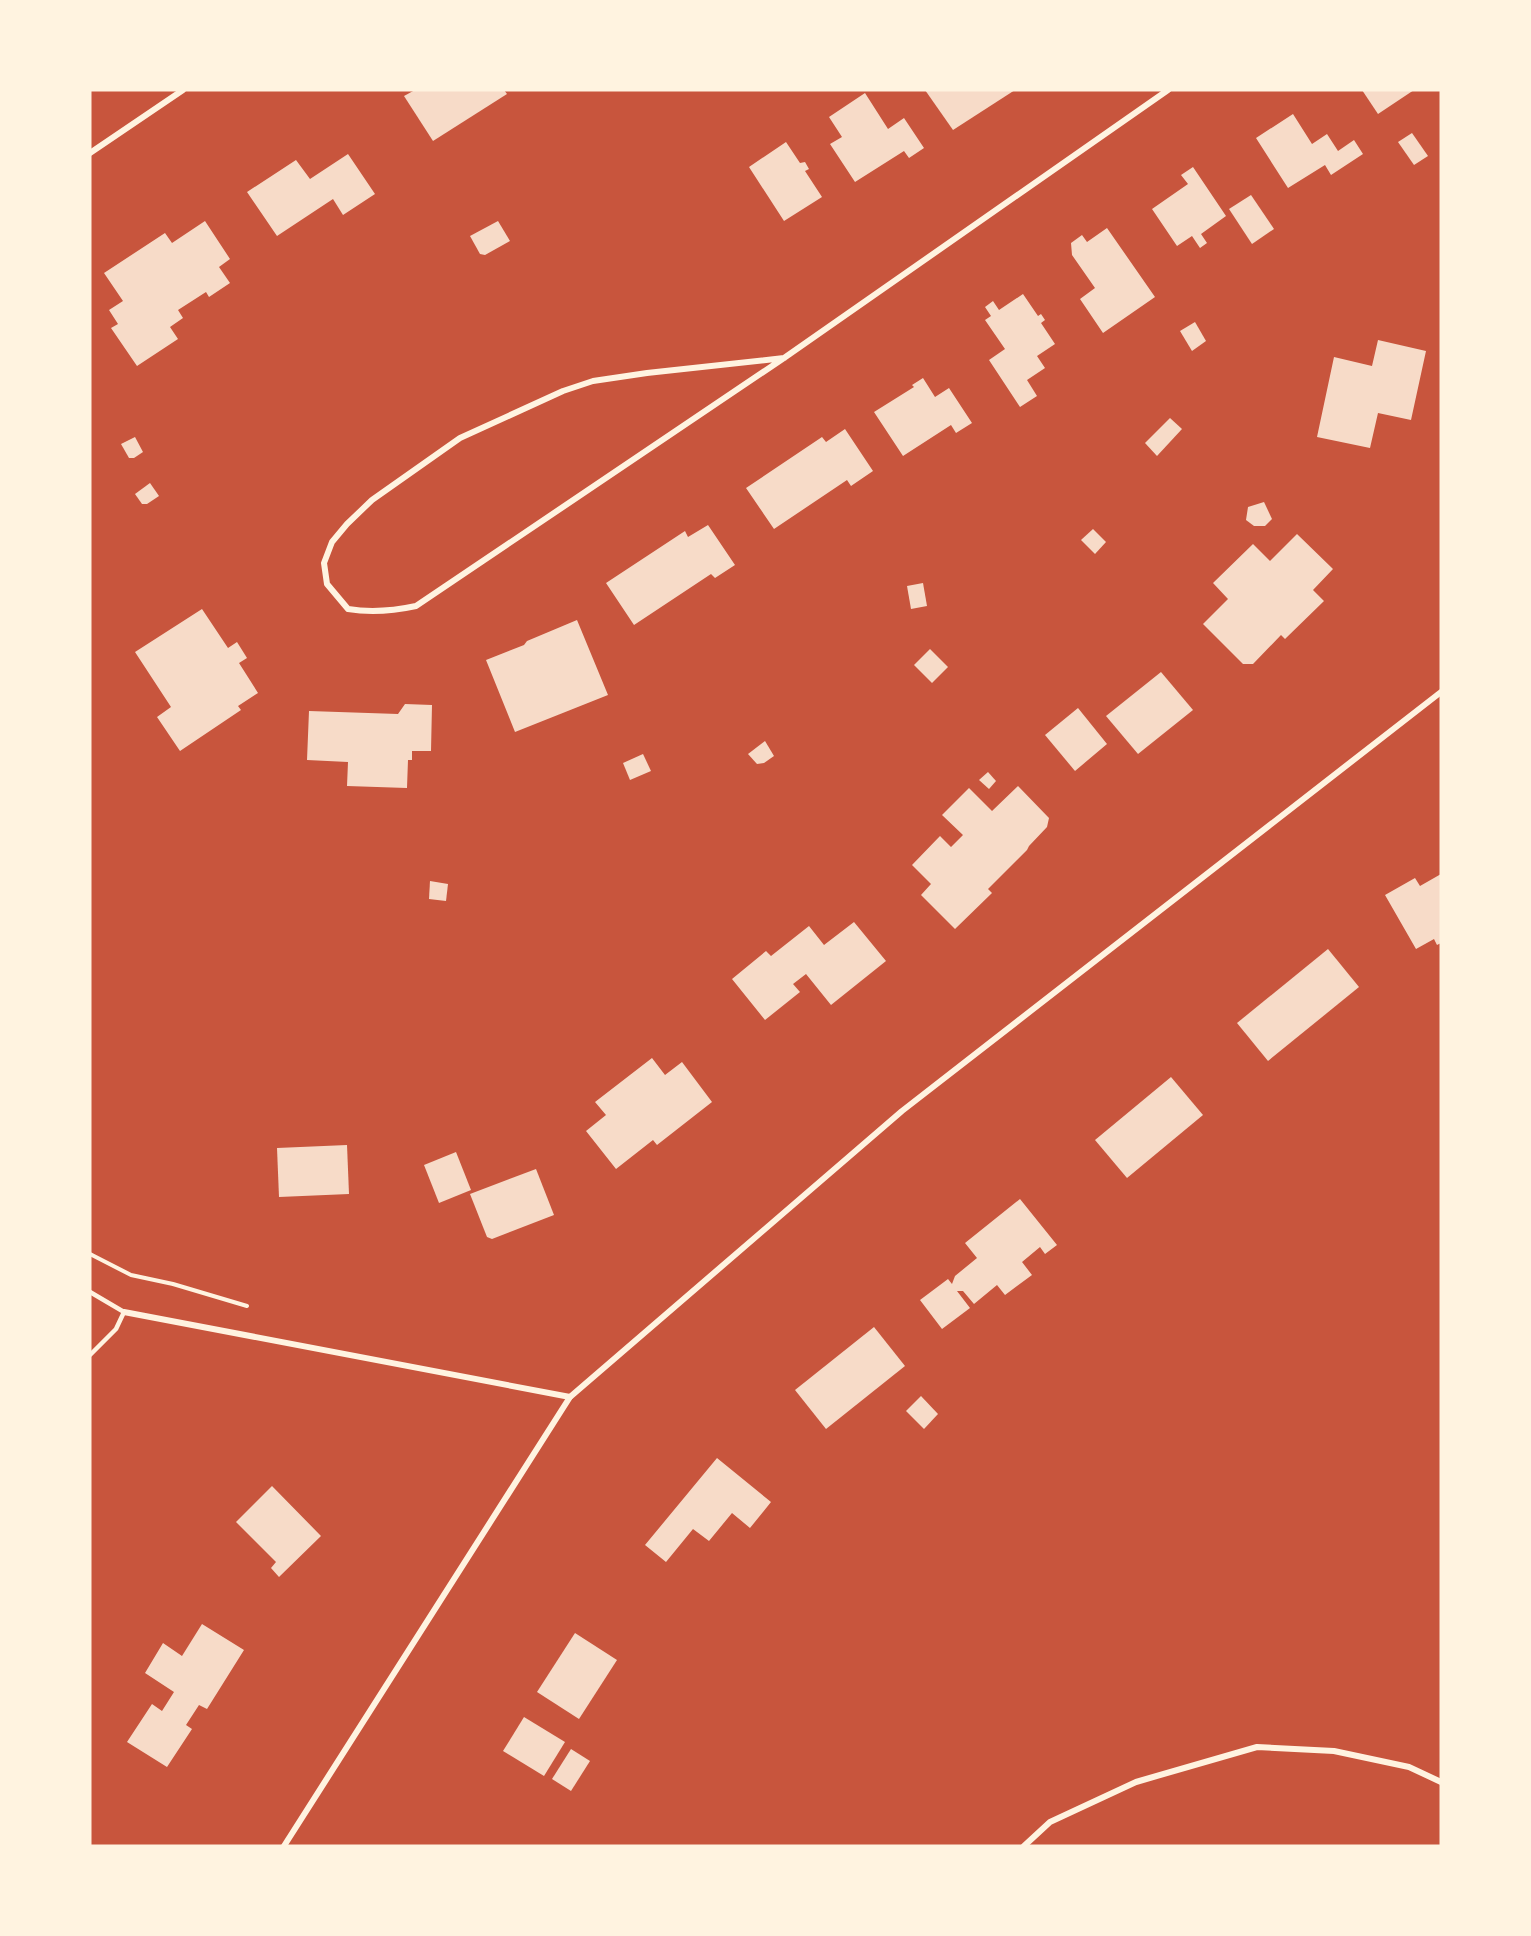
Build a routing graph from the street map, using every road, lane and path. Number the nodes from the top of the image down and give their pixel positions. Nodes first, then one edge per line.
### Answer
1 (183, 90) edge
2 (1168, 90) edge
3 (90, 153) edge
4 (784, 358) junction
5 (1441, 692) edge
6 (90, 1254) edge
7 (90, 1293) edge
8 (247, 1306) dead end
9 (124, 1312) junction
10 (90, 1355) edge
11 (570, 1397) junction
12 (1441, 1782) edge
13 (284, 1846) edge
14 (1024, 1846) edge

1 - 3 street
2 - 4 street
4 - 4 street
5 - 11 street
6 - 8 path
7 - 9 lane
9 - 10 lane
9 - 11 street
11 - 13 street
12 - 14 street

